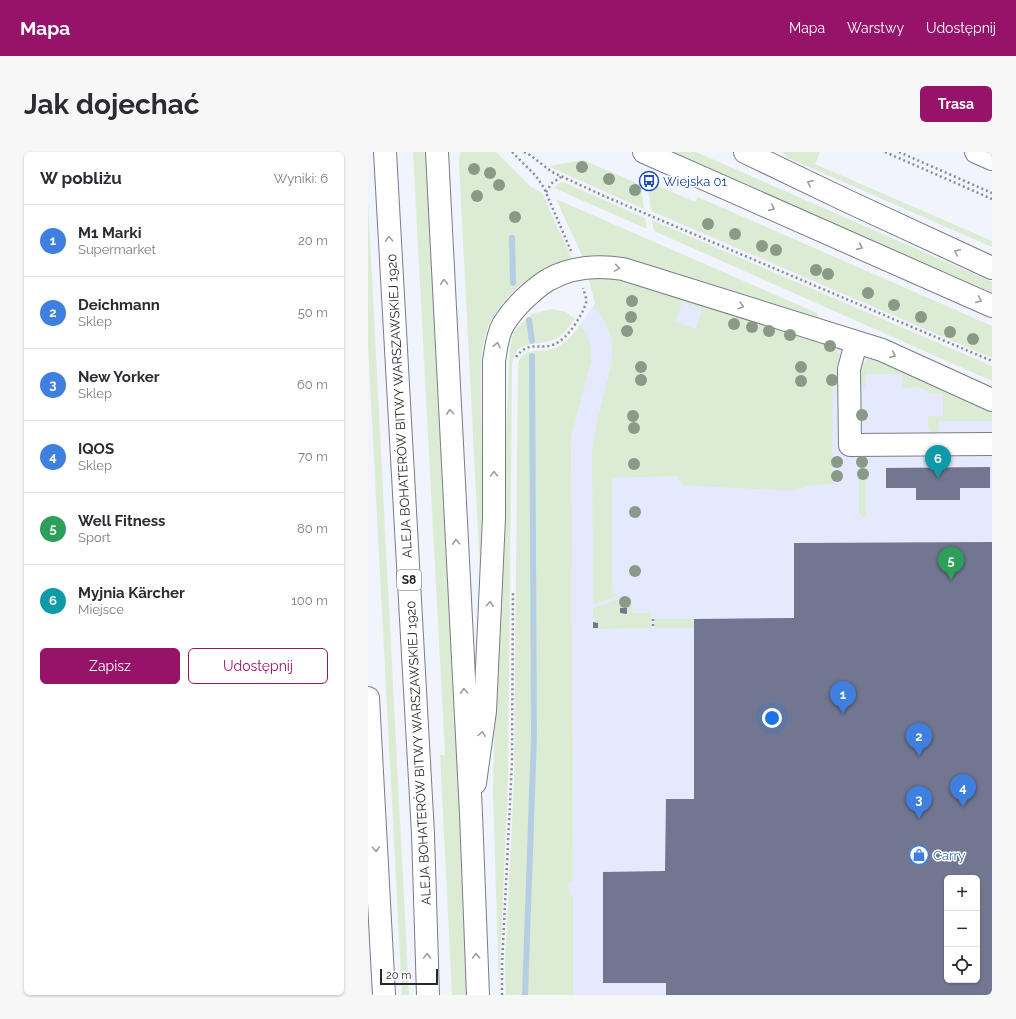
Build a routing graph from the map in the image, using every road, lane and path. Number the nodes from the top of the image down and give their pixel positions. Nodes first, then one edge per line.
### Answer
1 (437, 152) edge
2 (452, 152) edge
3 (512, 152) edge
4 (524, 152) edge
5 (644, 152) edge
6 (745, 152) edge
7 (885, 152) edge
8 (899, 152) edge
9 (976, 152) edge
10 (385, 159) edge
11 (992, 159) edge
12 (561, 177) junction
13 (546, 193) junction
14 (992, 193) edge
15 (992, 199) edge
16 (440, 219) junction
17 (573, 254) dead end
18 (992, 268) edge
19 (586, 301) dead end
20 (992, 306) edge
21 (856, 343) junction
22 (992, 361) edge
23 (515, 364) dead end
24 (992, 400) edge
25 (992, 444) edge
26 (513, 587) dead end
27 (653, 619) dead end
28 (653, 629) dead end
29 (368, 698) edge
30 (471, 814) junction
31 (384, 995) edge
32 (428, 995) edge
33 (478, 995) edge
34 (502, 995) edge

1 - 16 main road
2 - 16 main road
3 - 13 path
4 - 12 path
5 -> 20 main road
18 -> 6 main road
7 - 15 path
8 - 14 path
9 - 11 main road
32 -> 10 main road, ALEJA BOHATERÓW BITWY WARSZAWSKIEJ 1920 / S8
12 - 13 path
12 - 22 path
13 - 17 path
30 -> 16 main road
19 - 23 path
21 -> 24 main road
21 - 25 main road
30 -> 21 main road
26 - 34 path
27 - 28 path
29 -> 31 main road
33 -> 30 main road

